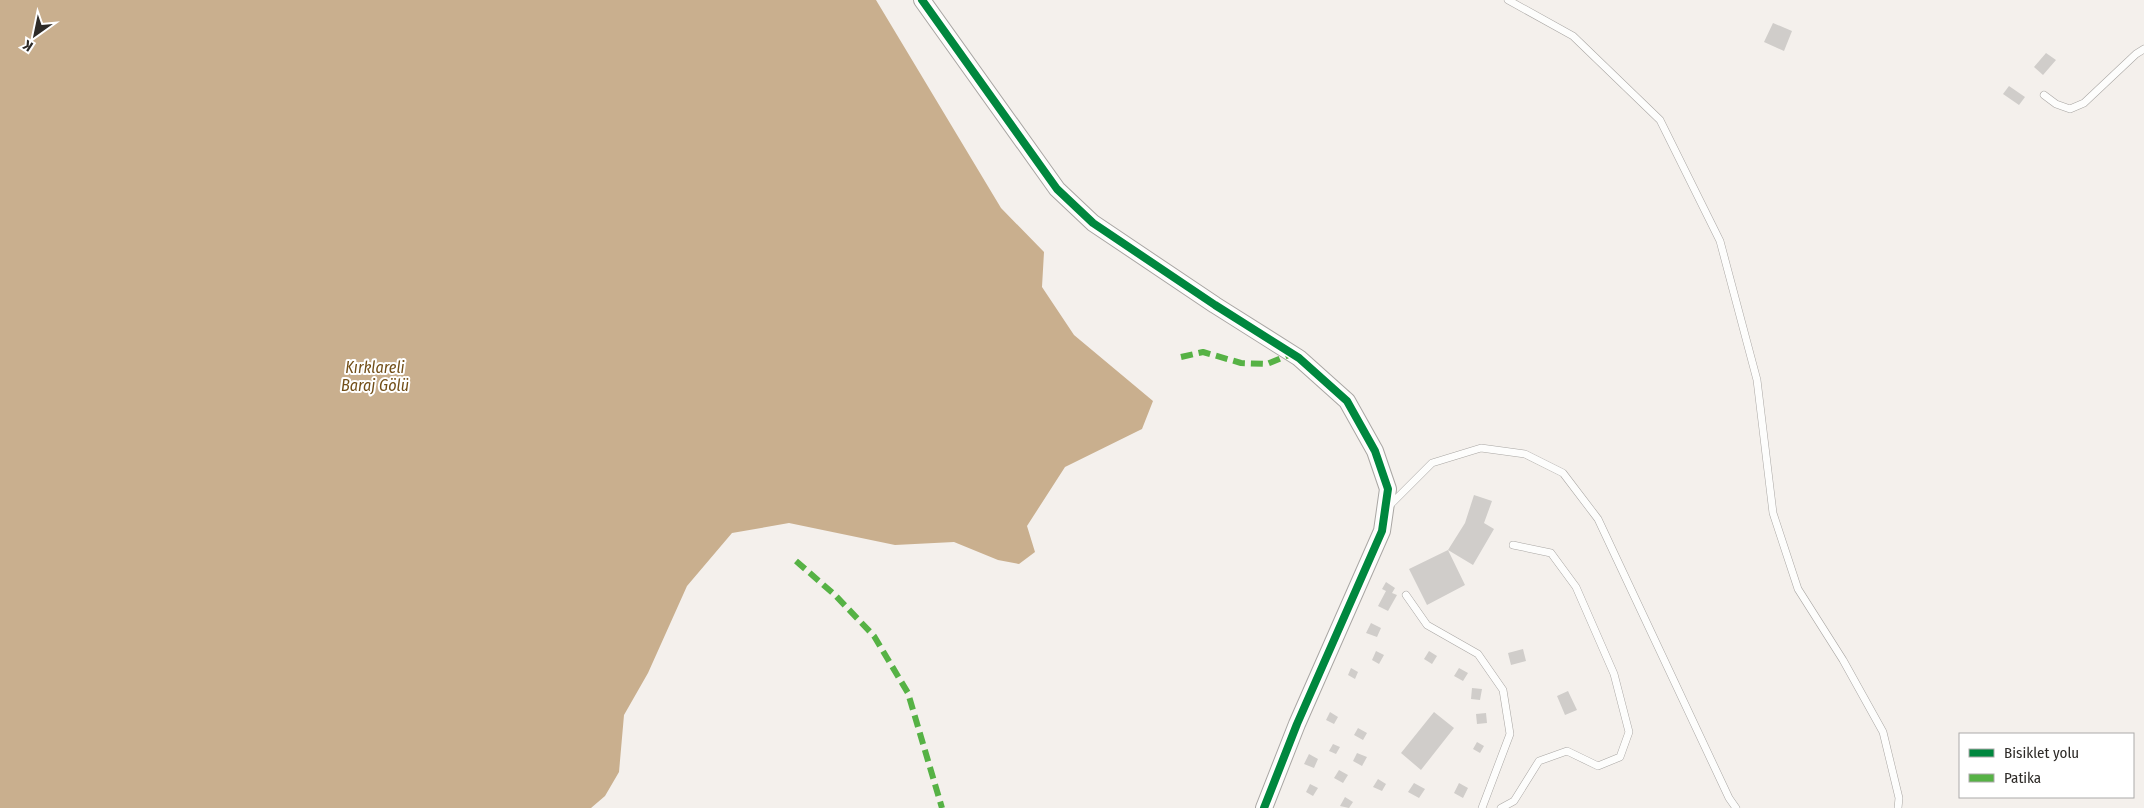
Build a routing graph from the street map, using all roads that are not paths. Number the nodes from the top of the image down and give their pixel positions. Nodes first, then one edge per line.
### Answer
1 (922, 0) edge
2 (1508, 0) edge
3 (2144, 49) edge
4 (2044, 95) dead end
5 (1385, 510) junction
6 (1513, 545) dead end
7 (1406, 595) dead end
8 (1264, 808) edge
9 (1482, 808) edge
10 (1501, 808) edge
11 (1736, 808) edge
12 (1898, 808) edge

1 - 5 street
2 - 12 lane
3 - 4 lane
5 - 8 street
5 - 11 lane
6 - 10 lane
7 - 9 lane

